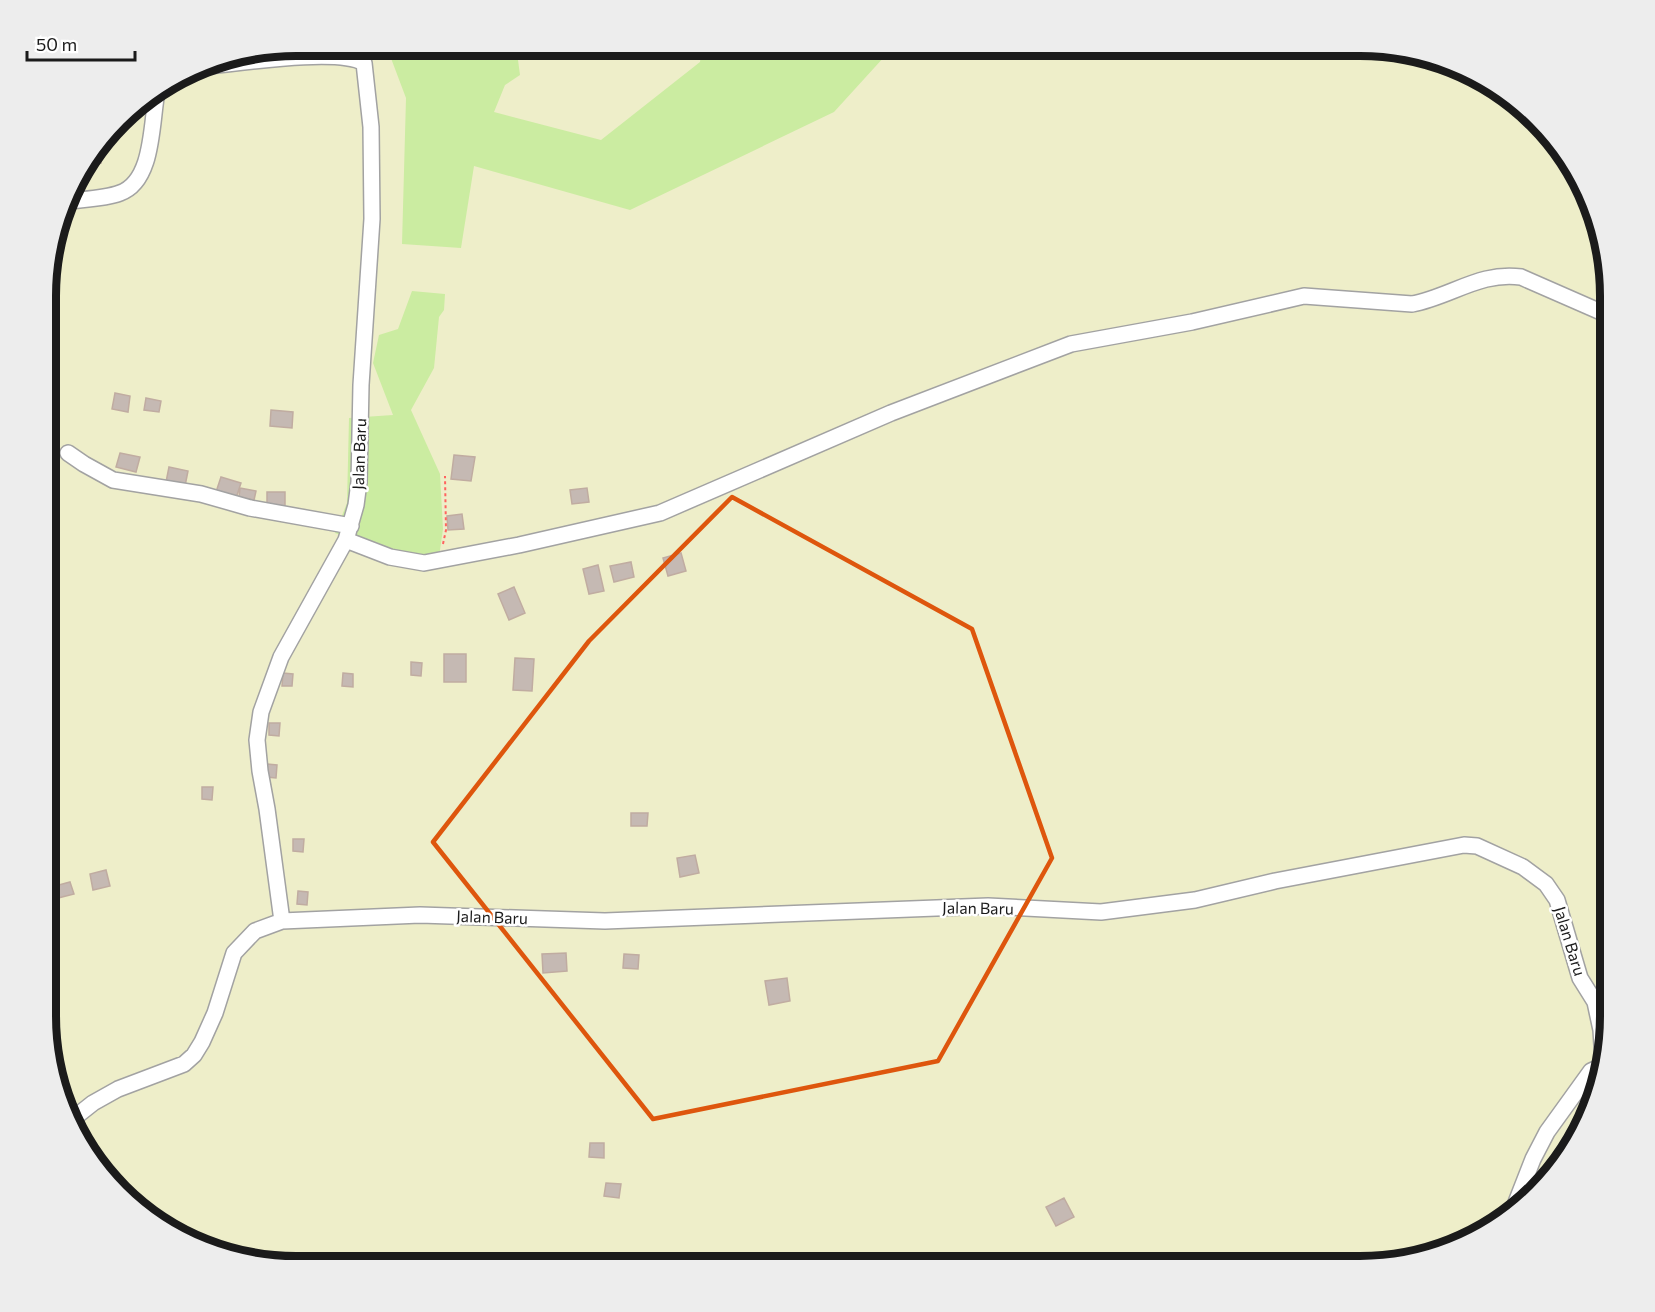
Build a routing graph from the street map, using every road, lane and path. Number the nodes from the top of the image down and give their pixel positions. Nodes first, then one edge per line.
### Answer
1 (314, 56) edge
2 (314, 56) edge
3 (236, 63) edge
4 (156, 100) edge
5 (76, 200) edge
6 (1600, 312) edge
7 (68, 453) dead end
8 (445, 476) dead end
9 (348, 533) junction
10 (441, 559) junction
11 (282, 921) junction
12 (1600, 1023) edge
13 (1593, 1070) edge
14 (77, 1116) edge
15 (1518, 1197) edge

1 - 3 street, Jalan Baru
2 - 9 street, Jalan Baru
4 - 5 street
6 - 10 street
7 - 9 street
8 - 10 path
9 - 10 street
9 - 11 street, Jalan Baru
11 - 12 street, Jalan Baru
11 - 14 street
13 - 15 street

